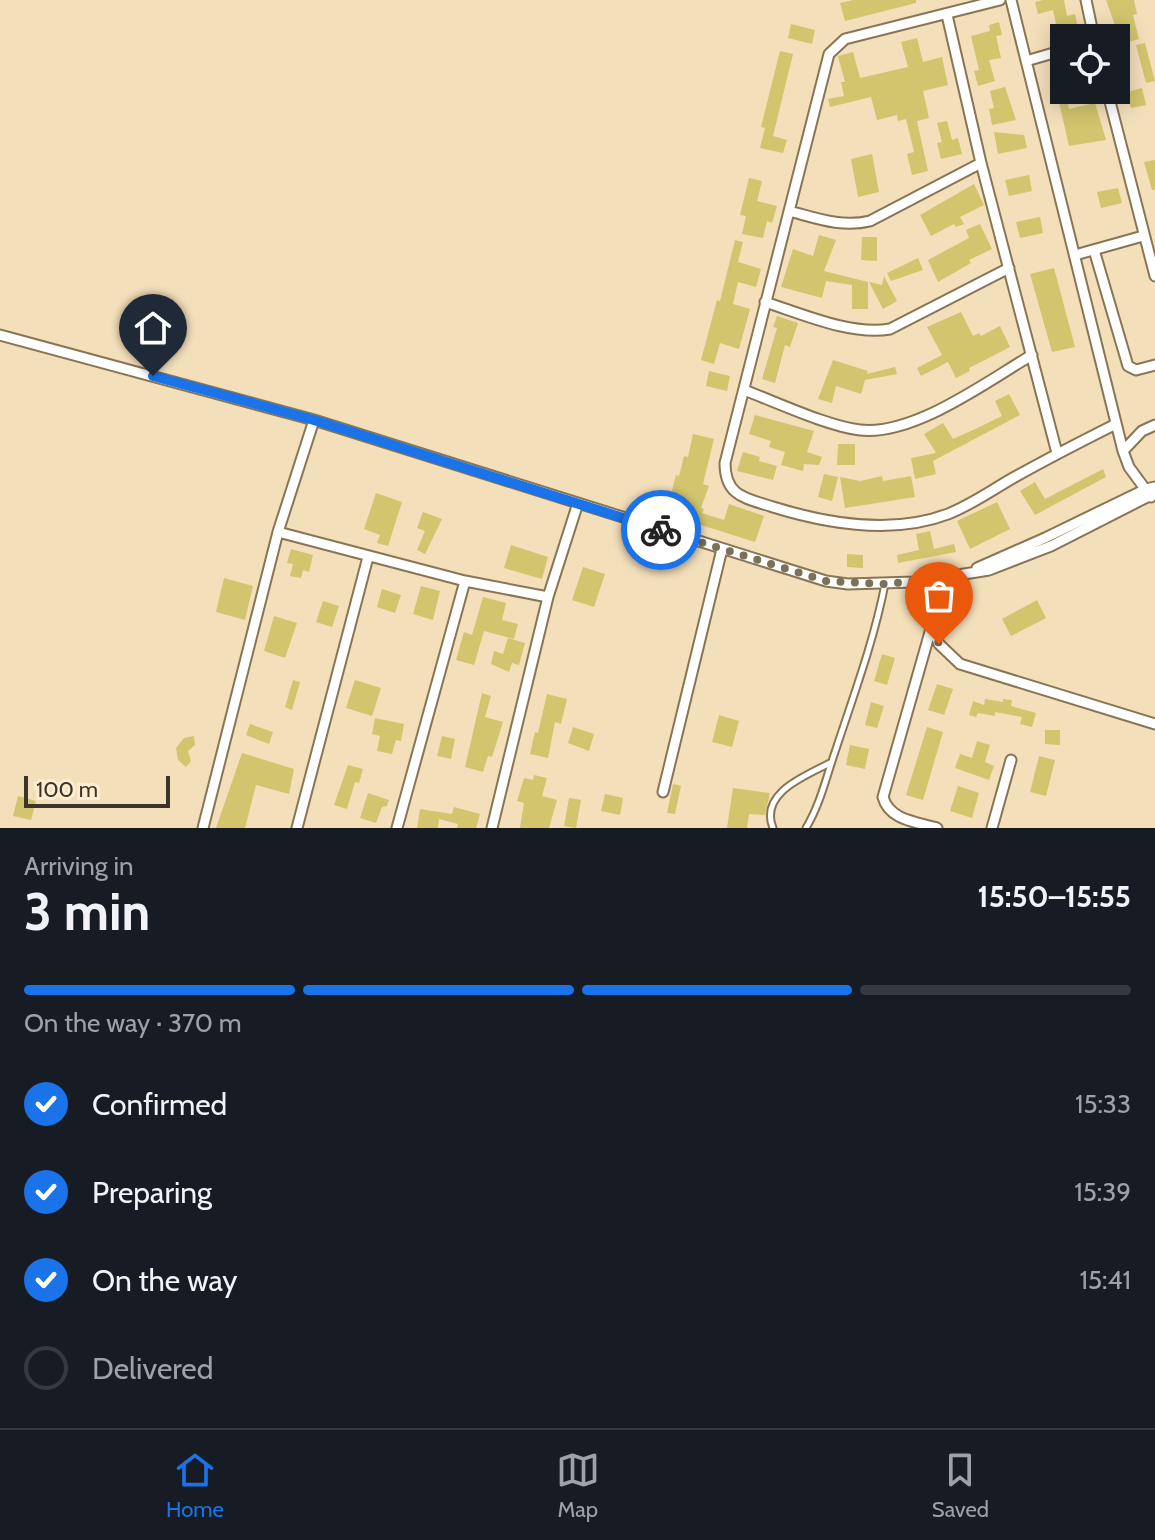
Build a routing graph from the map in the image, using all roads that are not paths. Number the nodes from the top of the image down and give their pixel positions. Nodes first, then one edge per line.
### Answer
1 (1000, 0) edge
2 (1011, 0) edge
3 (1086, 0) edge
4 (947, 15) junction
5 (1091, 24) edge
6 (1050, 54) edge
7 (1026, 61) junction
8 (1110, 104) edge
9 (981, 163) junction
10 (789, 211) junction
11 (1143, 236) junction
12 (1094, 250) junction
13 (1075, 255) junction
14 (1153, 260) edge
15 (1009, 268) junction
16 (1155, 276) edge
17 (765, 302) junction
18 (0, 335) edge
19 (1032, 355) junction
20 (1155, 365) edge
21 (744, 390) junction
22 (314, 420) junction
23 (1116, 424) junction
24 (1155, 425) edge
25 (1123, 451) junction
26 (1057, 453) junction
27 (1152, 492) edge
28 (578, 503) junction
29 (278, 532) junction
30 (722, 549) junction
31 (368, 557) junction
32 (934, 579) junction
33 (465, 581) junction
34 (885, 584) junction
35 (548, 597) junction
36 (932, 625) junction
37 (1155, 724) edge
38 (1011, 760) dead end
39 (831, 763) junction
40 (663, 792) dead end
41 (203, 828) edge
42 (297, 828) edge
43 (397, 828) edge
44 (492, 828) edge
45 (773, 828) edge
46 (806, 828) edge
47 (937, 828) edge
48 (992, 828) edge

1 - 4 street
2 - 7 street
3 - 5 street
4 - 9 street
4 - 10 street
6 - 7 street
7 - 13 street
8 - 11 street
9 - 10 street
9 - 15 street
10 - 17 street
11 - 12 street
11 - 14 street
12 - 13 street
12 - 20 street
13 - 23 street
14 - 16 street
15 - 17 street
15 - 19 street
17 - 21 street
18 - 22 street
19 - 21 street
19 - 26 street
21 - 26 street
22 - 28 street
22 - 29 street
23 - 25 street
23 - 26 street
24 - 25 street
25 - 27 street
27 - 32 street
28 - 30 street
28 - 35 street
29 - 31 street
29 - 41 street
30 - 34 street
30 - 40 street
31 - 33 street
31 - 42 street
32 - 34 street
32 - 36 street
33 - 35 street
33 - 43 street
34 - 39 lane
35 - 44 street
36 - 37 street
36 - 47 street
38 - 48 street
39 - 45 lane
39 - 46 lane

